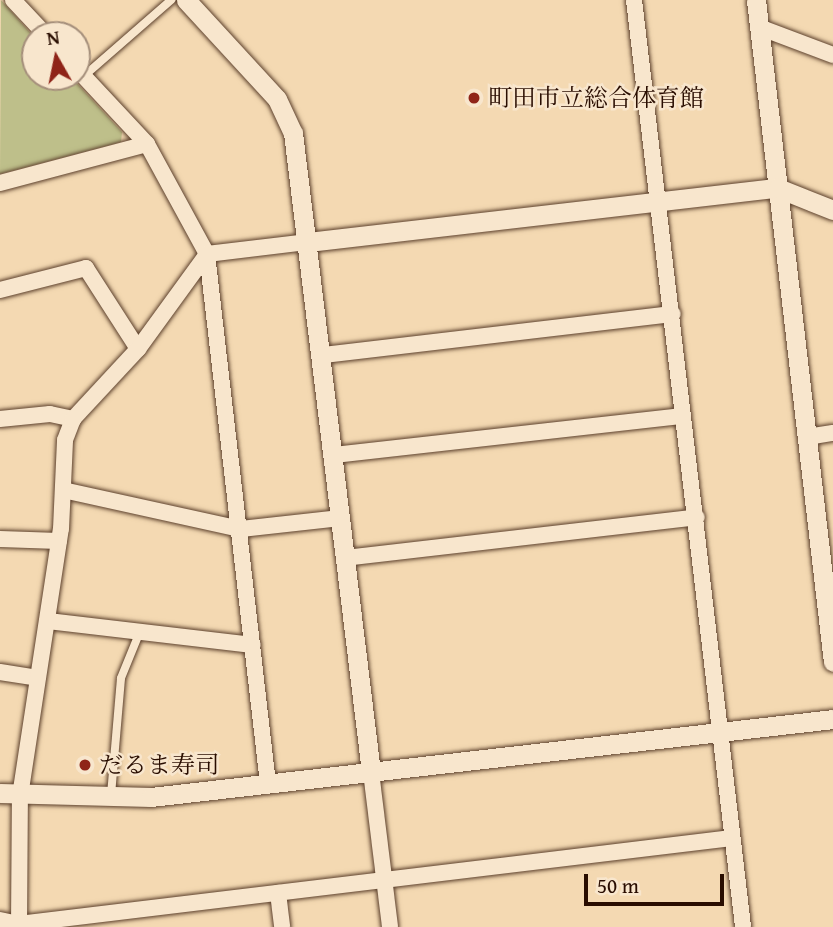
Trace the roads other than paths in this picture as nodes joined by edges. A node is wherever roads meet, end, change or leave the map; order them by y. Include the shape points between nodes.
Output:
1 (13, 0) edge
2 (171, 0) edge
3 (186, 0) edge
4 (634, 0) edge
5 (756, 0) edge
6 (33, 21) edge
7 (759, 27) junction
8 (833, 55) edge
9 (91, 64) edge
10 (91, 85) edge
11 (147, 144) junction
12 (0, 183) edge
13 (778, 188) junction
14 (659, 201) junction
15 (833, 210) edge
16 (308, 242) junction
17 (207, 254) junction
18 (0, 290) edge
19 (673, 314) junction
20 (138, 349) junction
21 (323, 355) junction
22 (683, 416) junction
23 (0, 419) edge
24 (74, 419) junction
25 (833, 433) edge
26 (807, 437) junction
27 (334, 455) junction
28 (63, 490) junction
29 (696, 517) junction
30 (341, 518) junction
31 (241, 528) junction
32 (0, 539) edge
33 (59, 541) junction
34 (345, 558) junction
35 (48, 621) junction
36 (139, 634) junction
37 (253, 645) junction
38 (833, 662) edge
39 (0, 672) edge
40 (38, 678) junction
41 (833, 719) edge
42 (722, 732) junction
43 (371, 772) junction
44 (268, 784) junction
45 (10, 794) edge
46 (110, 798) junction
47 (732, 838) junction
48 (384, 881) junction
49 (278, 892) junction
50 (0, 920) edge
51 (19, 925) edge
52 (282, 927) edge
53 (390, 927) edge
54 (743, 927) edge

1 - 6 street
2 - 9 lane
3 - 16 street via 286,115 299,165
4 - 14 street
5 - 7 street
7 - 8 street
7 - 13 street
10 - 11 street
11 - 12 street
11 - 17 street
13 - 14 street
13 - 15 street
13 - 26 street
14 - 16 street
14 - 19 street
16 - 17 street
16 - 21 street
17 - 20 street
17 - 31 street
18 - 20 street via 86,268
19 - 21 street
19 - 22 street
20 - 24 street
21 - 27 street
22 - 27 street
22 - 29 street
23 - 24 street via 50,414
24 - 28 street via 65,440
25 - 26 street
26 - 38 street
27 - 30 street
28 - 31 street
28 - 33 street
29 - 34 street
29 - 42 street
30 - 31 street
30 - 34 street
31 - 37 street
32 - 33 street
33 - 35 street
34 - 43 street
35 - 36 street
35 - 40 street
36 - 37 street
36 - 46 lane via 121,678
37 - 44 street
39 - 40 street
40 - 45 street
41 - 42 street
42 - 43 street
42 - 47 street
43 - 44 street
43 - 48 street
44 - 46 street
45 - 46 street
45 - 51 street
47 - 48 street
47 - 54 street
48 - 49 street
48 - 53 street
49 - 51 street
49 - 52 street
50 - 51 street

